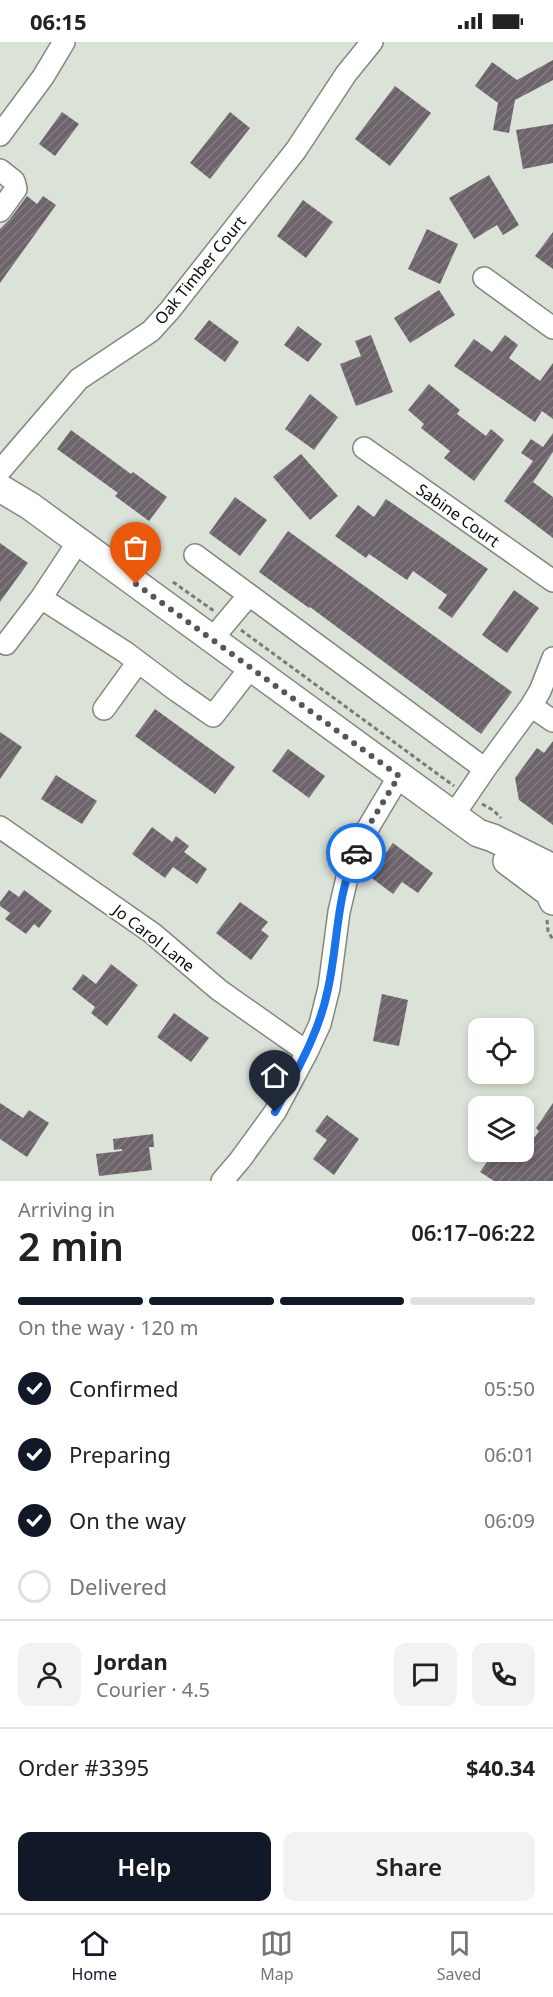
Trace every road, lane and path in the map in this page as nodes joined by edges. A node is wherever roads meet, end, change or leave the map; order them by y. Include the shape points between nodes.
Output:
1 (64, 42) edge
2 (372, 42) edge
3 (0, 135) edge
4 (0, 170) edge
5 (0, 211) edge
6 (484, 278) dead end
7 (553, 328) edge
8 (364, 448) dead end
9 (0, 471) edge
10 (0, 488) edge
11 (78, 542) junction
12 (195, 555) dead end
13 (169, 579) dead end
14 (553, 581) edge
15 (249, 595) junction
16 (40, 598) junction
17 (220, 630) junction
18 (6, 644) dead end
19 (553, 658) edge
20 (138, 662) junction
21 (250, 667) junction
22 (531, 706) junction
23 (104, 709) dead end
24 (553, 721) edge
25 (485, 769) junction
26 (399, 776) junction
27 (460, 805) junction
28 (501, 819) dead end
29 (0, 827) edge
30 (478, 833) junction
31 (553, 868) edge
32 (553, 901) edge
33 (307, 1052) junction
34 (222, 1181) edge

1 - 3 street
2 - 9 street, Oak Timber Court via 296,150 170,310 151,331 79,379
4 - 5 street via 14,181 16,189
6 - 7 street
8 - 14 street, Sabine Court
10 - 11 main road
11 - 16 street
11 - 17 main road
12 - 15 street
13 - 17 path
15 - 17 street
15 - 25 street
16 - 18 street
16 - 20 street
17 - 21 main road
17 - 27 path
19 - 22 street
20 - 21 street via 213,716
20 - 23 street
21 - 26 main road
22 - 24 street
22 - 25 street
25 - 27 street
26 - 27 main road
26 - 33 street via 350,865 329,988 320,1024
27 - 28 path via 493,810
27 - 30 main road
29 - 33 street, Jo Carol Lane via 152,933 219,990
30 - 31 main road
30 - 32 main road via 486,846 549,892
33 - 34 street via 275,1112

